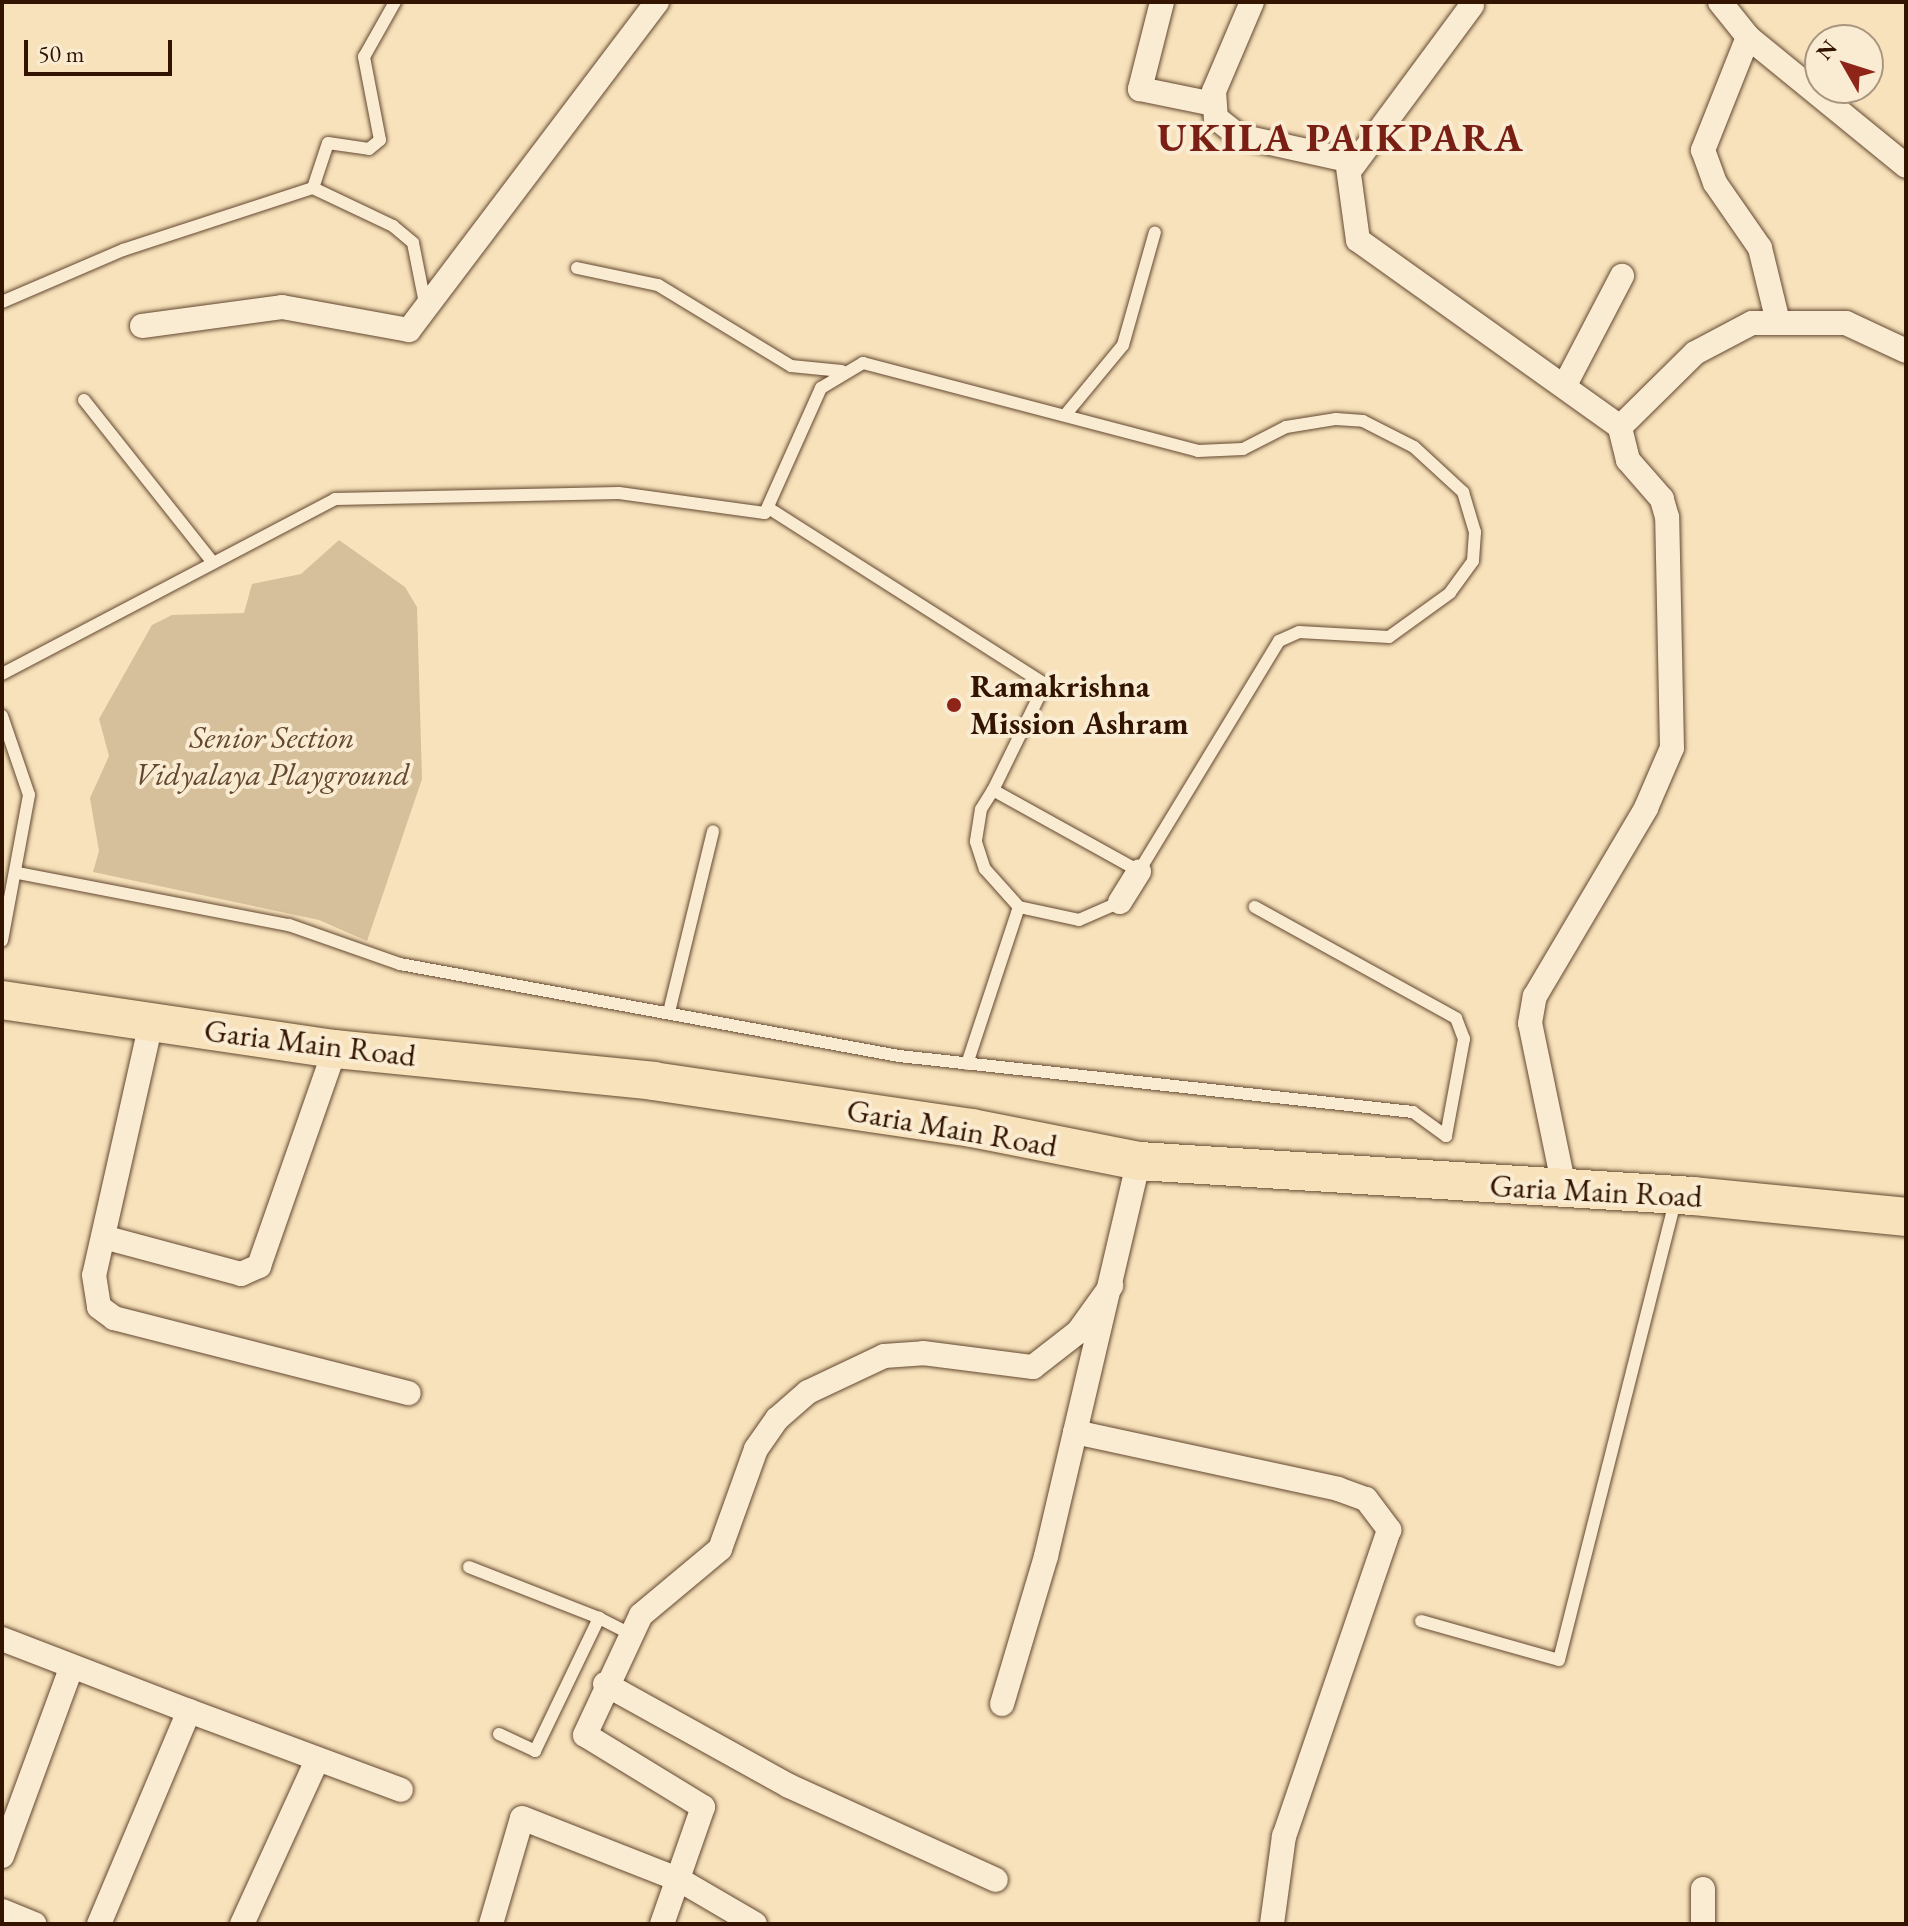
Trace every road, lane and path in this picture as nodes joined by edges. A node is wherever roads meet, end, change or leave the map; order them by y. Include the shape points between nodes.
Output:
1 (395, 2) edge
2 (657, 2) edge
3 (1162, 2) edge
4 (1252, 2) edge
5 (1720, 2) edge
6 (1472, 5) dead end
7 (1748, 37) junction
8 (1213, 104) junction
9 (1353, 166) junction
10 (1906, 166) edge
11 (313, 188) junction
12 (1155, 232) dead end
13 (577, 268) dead end
14 (1622, 276) dead end
15 (2, 302) edge
16 (425, 313) junction
17 (1777, 318) junction
18 (142, 326) dead end
19 (1906, 351) edge
20 (842, 371) junction
21 (1566, 383) junction
22 (84, 400) dead end
23 (1066, 414) junction
24 (1620, 427) junction
25 (770, 509) junction
26 (210, 559) junction
27 (2, 674) edge
28 (2, 716) edge
29 (993, 790) junction
30 (713, 831) dead end
31 (1139, 871) junction
32 (18, 873) junction
33 (1120, 902) joint
34 (1019, 907) junction
35 (1255, 907) dead end
36 (2, 941) edge
37 (2, 1000) edge
38 (669, 1012) junction
39 (151, 1023) junction
40 (335, 1049) junction
41 (967, 1064) junction
42 (1139, 1161) junction
43 (1564, 1187) junction
44 (1677, 1194) junction
45 (1906, 1217) edge
46 (107, 1238) junction
47 (1111, 1286) junction
48 (409, 1393) dead end
49 (1075, 1432) junction
50 (469, 1567) dead end
51 (599, 1618) junction
52 (1421, 1621) dead end
53 (628, 1633) junction
54 (2, 1639) edge
55 (72, 1666) junction
56 (605, 1684) junction
57 (1002, 1704) dead end
58 (189, 1711) junction
59 (499, 1734) dead end
60 (316, 1762) junction
61 (401, 1790) dead end
62 (2, 1856) edge
63 (678, 1879) junction
64 (996, 1880) dead end
65 (1703, 1889) dead end
66 (2, 1911) edge
67 (35, 1924) edge
68 (99, 1924) edge
69 (242, 1924) edge
70 (491, 1924) edge
71 (662, 1924) edge
72 (755, 1924) edge
73 (1272, 1924) edge
74 (1703, 1924) edge

1 - 11 lane via 364,57 380,140 369,149 328,143
2 - 16 street
3 - 8 street via 1140,89
4 - 8 street
5 - 7 street
6 - 9 street
7 - 10 street
7 - 17 street via 1703,150 1715,183 1760,248
8 - 9 street via 1216,118 1239,136
9 - 21 street via 1349,214 1358,240
11 - 15 lane via 123,250
11 - 16 lane via 393,226 413,243 424,270
12 - 23 lane via 1123,345
13 - 20 lane via 658,285 791,366
14 - 21 street
16 - 18 street via 399,332 282,307
17 - 19 street via 1846,323
17 - 24 street via 1752,323 1695,353
20 - 23 lane via 883,365
20 - 25 lane via 804,413
21 - 24 street
22 - 26 lane
23 - 31 lane via 1222,452 1312,420 1363,421 1448,474 1475,532 1473,561 1418,622 1389,637 1299,632 1279,641
24 - 43 street via 1628,460 1662,499 1667,517 1672,748 1646,808 1535,996 1530,1023
25 - 26 lane via 643,494 368,493 315,505
25 - 29 lane via 1045,684
26 - 27 lane
28 - 32 lane via 28,774 28,822
29 - 31 lane
29 - 34 lane via 981,809 976,842 985,869
30 - 38 lane
31 - 33 street
32 - 36 lane
32 - 38 lane via 289,925 400,964
33 - 34 lane via 1079,920
34 - 41 lane
35 - 41 lane via 1456,1018 1464,1039 1446,1136 1413,1112
37 - 39 main road, Garia Main Road
38 - 41 lane
39 - 40 main road, Garia Main Road
39 - 46 street
40 - 42 main road, Garia Main Road via 653,1081 972,1128
40 - 46 street via 259,1266 241,1274
42 - 43 main road, Garia Main Road
42 - 47 street
43 - 44 main road, Garia Main Road
44 - 45 main road, Garia Main Road
44 - 52 lane via 1559,1660
46 - 48 street via 92,1292 114,1318
47 - 49 street
47 - 53 street via 1078,1332 1033,1367 903,1353 808,1392 756,1449 712,1562 657,1598
49 - 57 street
49 - 73 street via 1338,1489 1366,1499 1389,1530 1284,1836
50 - 51 lane
51 - 53 lane
51 - 59 lane via 535,1751
53 - 56 street
54 - 55 street
55 - 58 street
55 - 62 street
56 - 63 street via 585,1735 703,1807
56 - 64 street via 789,1786
58 - 60 street
58 - 68 street
60 - 61 street
60 - 69 street
63 - 70 street via 522,1818
63 - 71 street
63 - 72 street
65 - 74 street
66 - 67 street

